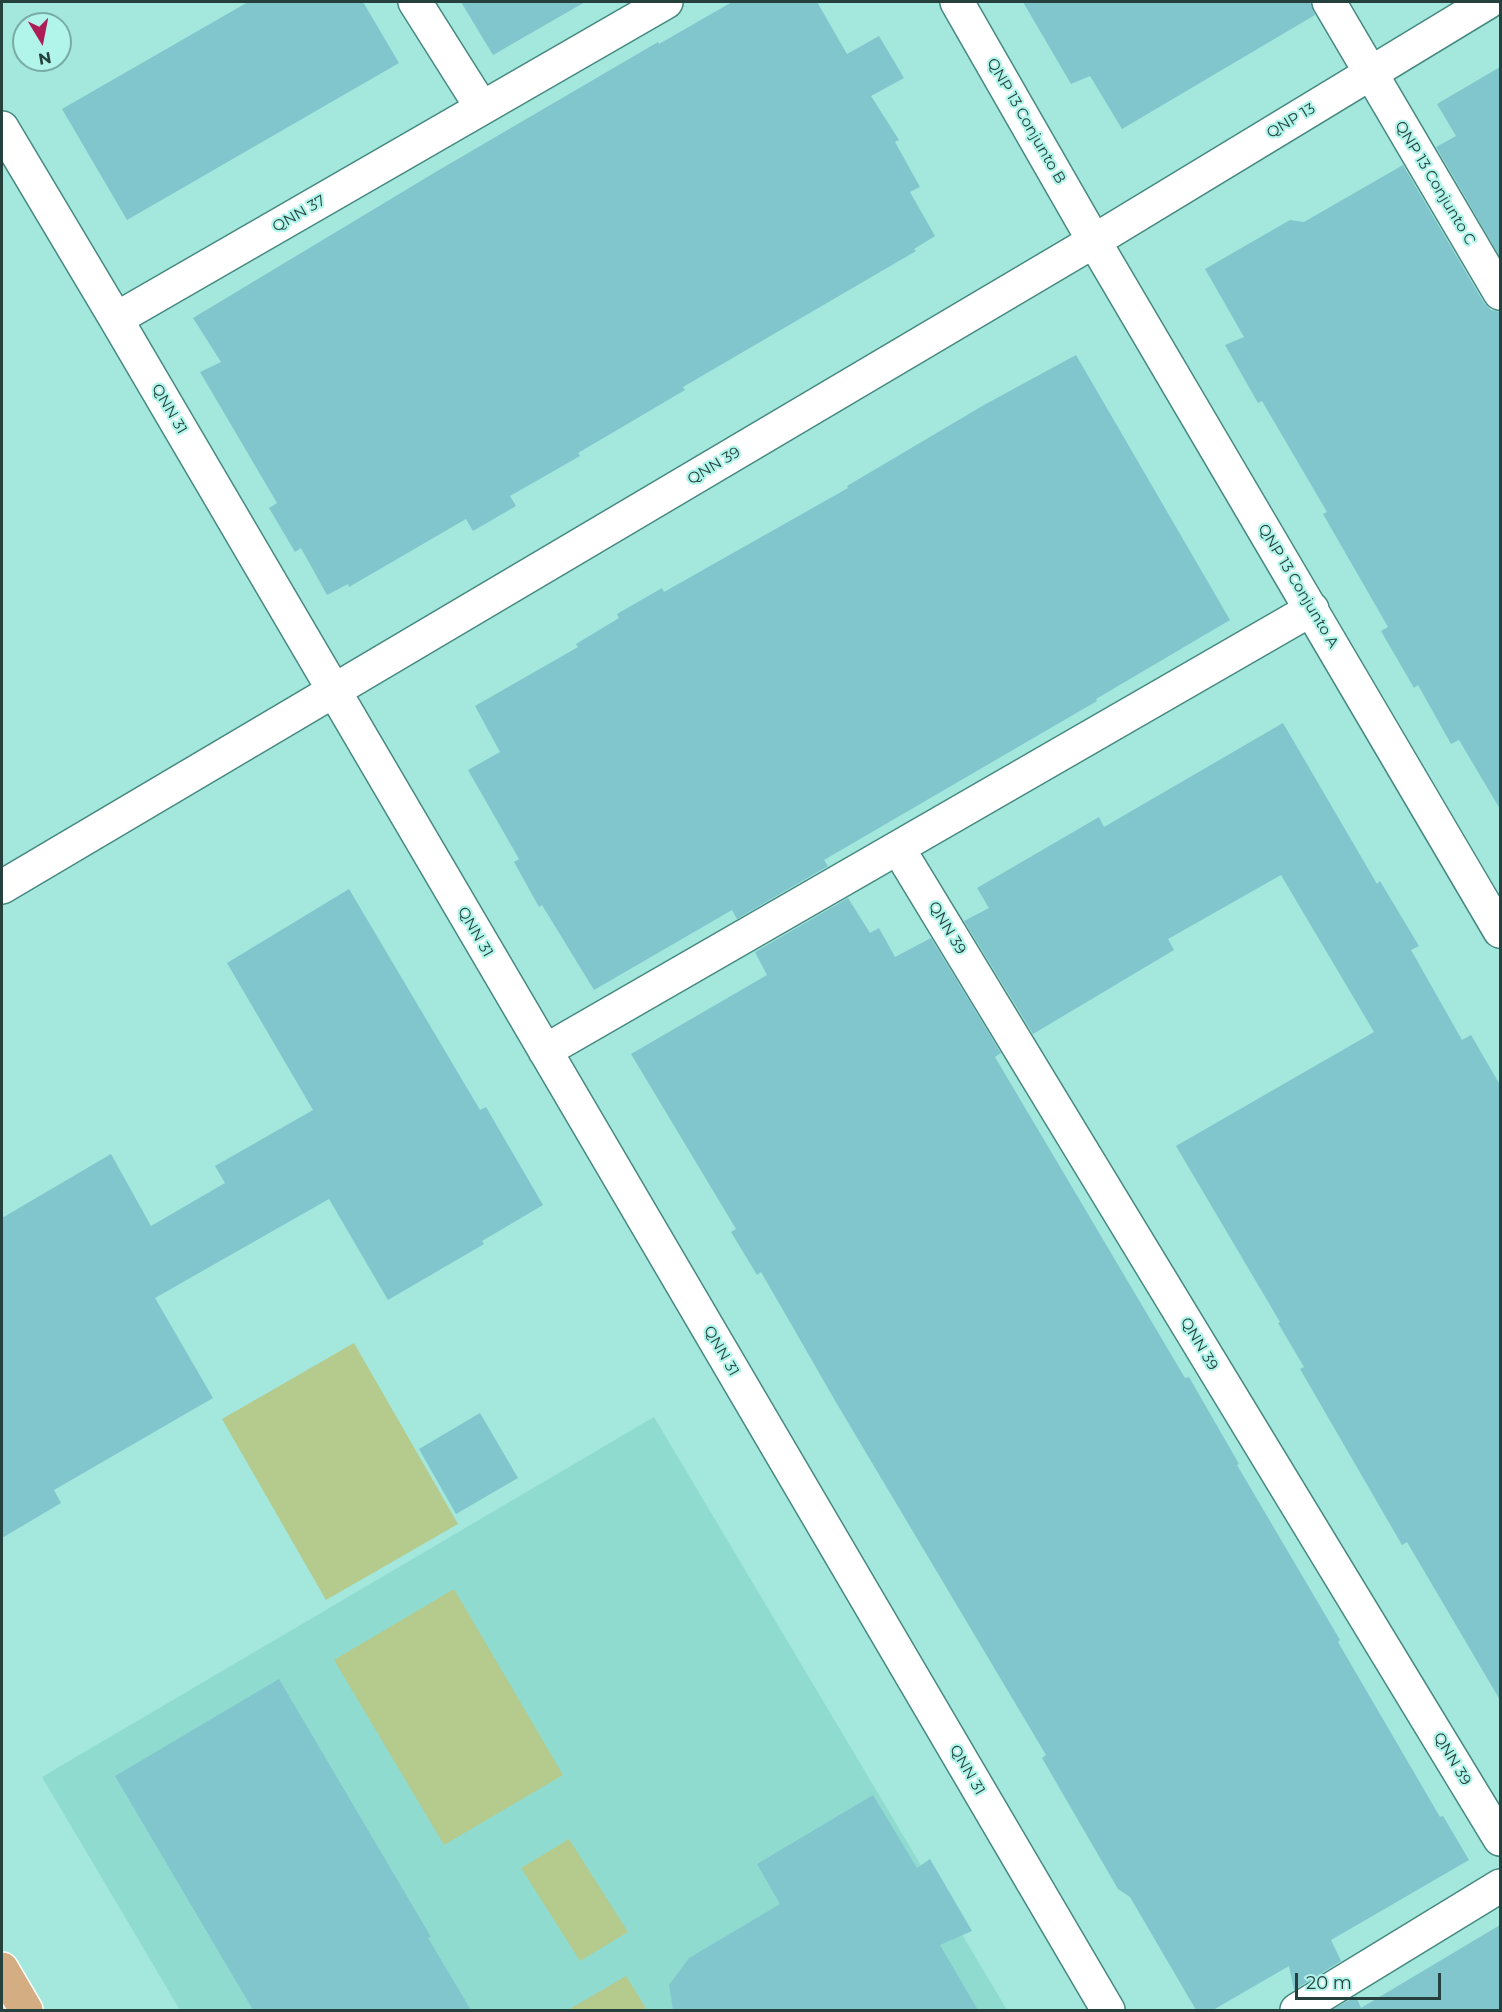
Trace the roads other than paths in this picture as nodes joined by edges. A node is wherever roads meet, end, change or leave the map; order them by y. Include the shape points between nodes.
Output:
1 (415, 2) edge
2 (666, 2) edge
3 (957, 2) edge
4 (1329, 2) edge
5 (1488, 2) edge
6 (1370, 72) junction
7 (482, 108) junction
8 (2, 128) edge
9 (1094, 241) junction
10 (1500, 293) edge
11 (116, 319) junction
12 (1312, 609) junction
13 (334, 691) junction
14 (898, 848) junction
15 (2, 887) edge
16 (1500, 931) edge
17 (545, 1051) junction
18 (1500, 1839) edge
19 (1500, 1886) edge
20 (2, 1969) edge
21 (26, 2010) edge
22 (1108, 2010) edge
23 (1297, 2010) edge

1 - 7 street
2 - 7 street, QNN 37
3 - 9 street, QNP 13 Conjunto B
4 - 6 street, QNP 13 Conjunto C
5 - 6 street, QNP 13
6 - 9 street, QNP 13
6 - 10 street, QNP 13 Conjunto C
7 - 11 street, QNN 37
8 - 11 street, QNN 31
9 - 12 street, QNP 13 Conjunto A
9 - 13 street, QNN 39
11 - 13 street, QNN 31
12 - 14 street
12 - 16 street, QNP 13 Conjunto A
13 - 15 street
13 - 17 street, QNN 31
14 - 17 street
14 - 18 street, QNN 39
17 - 22 street, QNN 31
19 - 23 street
20 - 21 main road

